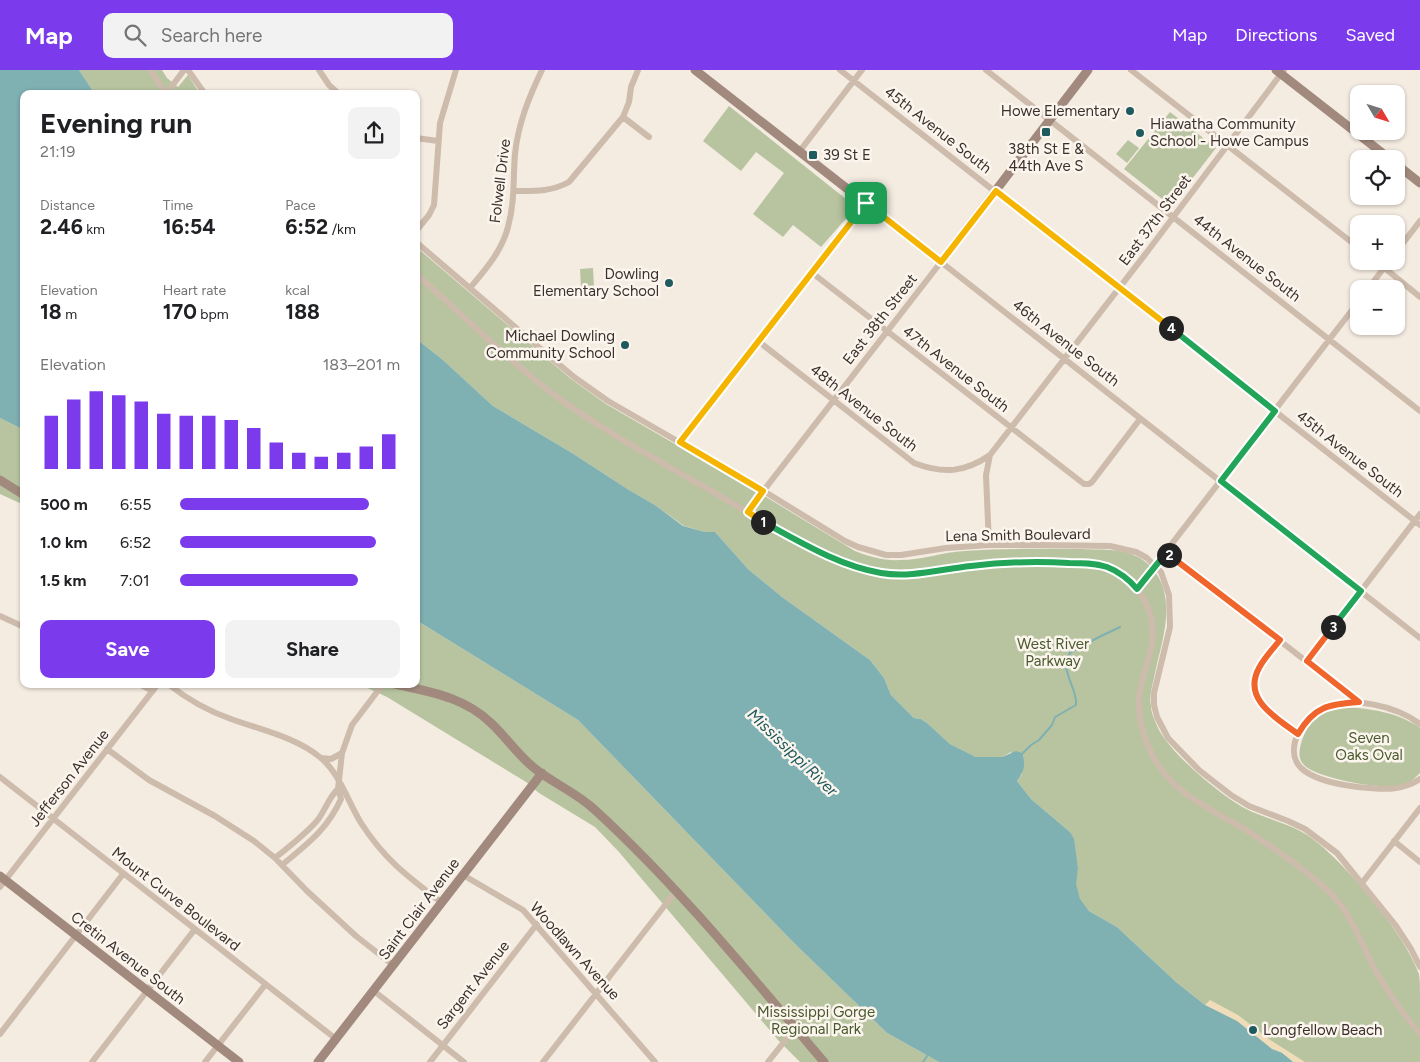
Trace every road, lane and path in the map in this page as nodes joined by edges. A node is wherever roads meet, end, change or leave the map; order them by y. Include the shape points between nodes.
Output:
1 (150, 70) edge
2 (186, 70) edge
3 (320, 70) edge
4 (542, 70) edge
5 (638, 70) edge
6 (694, 70) edge
7 (840, 70) edge
8 (862, 70) edge
9 (986, 70) edge
10 (1088, 70) edge
11 (1131, 70) edge
12 (454, 71) edge
13 (1280, 71) edge
14 (854, 81) junction
15 (163, 90) edge
16 (169, 90) edge
17 (202, 90) edge
18 (335, 90) edge
19 (624, 116) junction
20 (1050, 120) junction
21 (649, 136) dead end
22 (420, 139) edge
23 (438, 142) junction
24 (1227, 145) junction
25 (1379, 150) edge
26 (799, 152) junction
27 (1405, 171) edge
28 (1420, 182) edge
29 (515, 191) junction
30 (996, 191) junction
31 (866, 203) junction
32 (1173, 216) junction
33 (1420, 221) edge
34 (420, 226) edge
35 (1405, 240) edge
36 (1350, 241) edge
37 (420, 245) edge
38 (941, 262) junction
39 (1382, 270) edge
40 (1387, 270) edge
41 (811, 272) junction
42 (420, 278) edge
43 (1375, 280) edge
44 (470, 288) junction
45 (1119, 288) junction
46 (1420, 296) edge
47 (1350, 313) edge
48 (888, 331) junction
49 (1330, 339) junction
50 (758, 341) junction
51 (1064, 359) junction
52 (834, 400) junction
53 (1275, 411) junction
54 (1420, 411) edge
55 (1140, 419) junction
56 (1011, 428) junction
57 (680, 442) junction
58 (990, 455) junction
59 (0, 480) edge
60 (1221, 481) junction
61 (763, 491) junction
62 (20, 492) edge
63 (748, 512) junction
64 (1420, 514) edge
65 (1417, 523) edge
66 (989, 545) junction
67 (1166, 553) junction
68 (1156, 566) junction
69 (1137, 589) junction
70 (1361, 591) junction
71 (0, 616) edge
72 (20, 625) edge
73 (1420, 638) edge
74 (1280, 640) junction
75 (1307, 661) junction
76 (148, 688) edge
77 (174, 688) edge
78 (380, 688) edge
79 (415, 688) edge
80 (153, 690) joint
81 (1359, 702) junction
82 (1420, 724) edge
83 (1298, 734) junction
84 (108, 749) junction
85 (342, 753) junction
86 (321, 758) junction
87 (542, 773) junction
88 (0, 778) edge
89 (1420, 779) edge
90 (340, 780) junction
91 (338, 789) junction
92 (1420, 808) edge
93 (52, 819) junction
94 (1394, 841) junction
95 (275, 858) junction
96 (1420, 862) edge
97 (282, 865) junction
98 (123, 874) junction
99 (462, 875) junction
100 (2, 881) edge
101 (1362, 883) junction
102 (676, 891) junction
103 (441, 902) junction
104 (537, 924) junction
105 (195, 929) junction
106 (76, 935) junction
107 (393, 965) junction
108 (1420, 967) edge
109 (265, 985) junction
110 (147, 990) junction
111 (374, 991) junction
112 (596, 993) junction
113 (795, 1028) junction
114 (1420, 1033) edge
115 (0, 1034) edge
116 (336, 1039) junction
117 (217, 1045) junction
118 (443, 1045) junction
119 (92, 1062) edge
120 (204, 1062) edge
121 (239, 1062) edge
122 (318, 1062) edge
123 (430, 1062) edge
124 (464, 1062) edge
125 (543, 1062) edge
126 (655, 1062) edge
127 (768, 1062) edge
128 (824, 1062) edge

1 - 15 street
2 - 16 street
2 - 17 street
3 - 18 street
4 - 29 street, Folwell Drive via 519,127
5 - 19 street
6 - 26 street, 46th Avenue South
7 - 14 street, 45th Avenue South
8 - 14 street
9 - 20 street, 44th Avenue South
10 - 20 street, East 38th Street
11 - 24 street
12 - 23 street
13 - 24 street, East 37th Street
13 - 25 street
14 - 26 street
14 - 30 street, 45th Avenue South
19 - 21 street
19 - 29 street via 569,182 551,190
20 - 30 street, East 38th Street
20 - 32 street, 44th Avenue South
22 - 23 street
23 - 34 street via 434,205
24 - 32 street, East 37th Street
24 - 36 street
26 - 31 street, 46th Avenue South
27 - 28 street
29 - 44 street, Folwell Drive via 502,243 493,260
30 - 38 street, East 38th Street
30 - 45 street, 45th Avenue South
31 - 38 street, 46th Avenue South
31 - 41 street
32 - 45 street, East 37th Street
32 - 49 street, 44th Avenue South
33 - 35 street
37 - 44 street, Lena Smith Boulevard
38 - 48 street, East 38th Street
38 - 51 street, 46th Avenue South
39 - 43 street
40 - 46 street
41 - 48 street, 47th Avenue South
41 - 50 street
42 - 63 street via 506,356 555,395 593,421
44 - 57 street, Lena Smith Boulevard via 574,376 616,406
45 - 51 street, East 37th Street
45 - 53 street, 45th Avenue South
47 - 49 street
48 - 52 street, East 38th Street
48 - 56 street, 47th Avenue South
49 - 53 street
49 - 54 street, 44th Avenue South
50 - 52 street, 48th Avenue South
50 - 57 street
51 - 55 street, 46th Avenue South
51 - 56 street, East 37th Street
52 - 58 street, 48th Avenue South via 903,455 926,468 966,468
52 - 61 street, East 38th Street
53 - 60 street
53 - 65 street, 45th Avenue South
55 - 56 street, 47th Avenue South via 1092,482 1086,484
55 - 60 street, 46th Avenue South
56 - 58 street, East 37th Street
57 - 61 street, Lena Smith Boulevard
58 - 66 street, East 37th Street via 986,475
59 - 62 street
60 - 67 street
60 - 70 street, 46th Avenue South
61 - 63 street, East 38th Street
61 - 66 street, Lena Smith Boulevard via 845,541 886,555
63 - 69 street via 818,551 880,573 900,575 1019,562 1080,563 1107,568 1126,578
64 - 65 street
65 - 70 street
66 - 68 street, Lena Smith Boulevard via 1110,546 1136,552
67 - 68 street
67 - 74 street
68 - 69 street
68 - 101 street, Lena Smith Boulevard via 1167,587 1170,628 1154,705 1168,738 1204,774 1231,795 1322,840
69 - 114 street via 1147,605 1153,632 1140,683 1139,709 1146,742 1157,763 1188,795 1298,865 1331,893 1352,920 1388,991
70 - 73 street, 46th Avenue South
70 - 75 street
71 - 72 street
74 - 75 street
74 - 83 street via 1258,670 1255,690 1262,704
75 - 81 street
76 - 80 street
77 - 86 street via 207,709 287,738
78 - 85 street via 352,725
79 - 87 street via 447,696 476,711
80 - 84 street, Jefferson Avenue
81 - 82 street via 1400,712
81 - 83 street via 1323,707 1307,719
83 - 89 street via 1295,749 1300,767 1322,779 1356,787 1390,789 1406,787
84 - 93 street, Jefferson Avenue
84 - 95 street via 156,784 235,828
85 - 86 street via 331,759
85 - 90 street
86 - 90 street
87 - 99 street, Saint Clair Avenue
87 - 102 street via 591,806
88 - 93 street, Mount Curve Boulevard
90 - 91 street
90 - 103 street via 348,802 381,851 405,876
91 - 95 street via 316,823
91 - 97 street via 341,799 330,820 315,838
92 - 94 street
93 - 98 street, Mount Curve Boulevard
93 - 100 street, Jefferson Avenue
94 - 96 street
94 - 101 street
95 - 97 street
97 - 107 street via 356,936
98 - 105 street, Mount Curve Boulevard
98 - 106 street
99 - 103 street, Saint Clair Avenue
99 - 104 street, Woodlawn Avenue via 513,903
100 - 106 street, Cretin Avenue South
101 - 108 street, Lena Smith Boulevard via 1396,926
102 - 112 street
102 - 113 street
103 - 107 street, Saint Clair Avenue
104 - 112 street, Woodlawn Avenue
104 - 118 street, Sargent Avenue
105 - 109 street, Mount Curve Boulevard
105 - 110 street
106 - 110 street, Cretin Avenue South
106 - 115 street
107 - 111 street, Saint Clair Avenue
109 - 116 street, Mount Curve Boulevard
109 - 117 street
110 - 117 street, Cretin Avenue South
110 - 119 street
111 - 116 street, Saint Clair Avenue
111 - 118 street
112 - 125 street
112 - 126 street, Woodlawn Avenue
113 - 127 street
113 - 128 street
116 - 122 street, Saint Clair Avenue
117 - 120 street
117 - 121 street, Cretin Avenue South
118 - 123 street, Sargent Avenue
118 - 124 street

